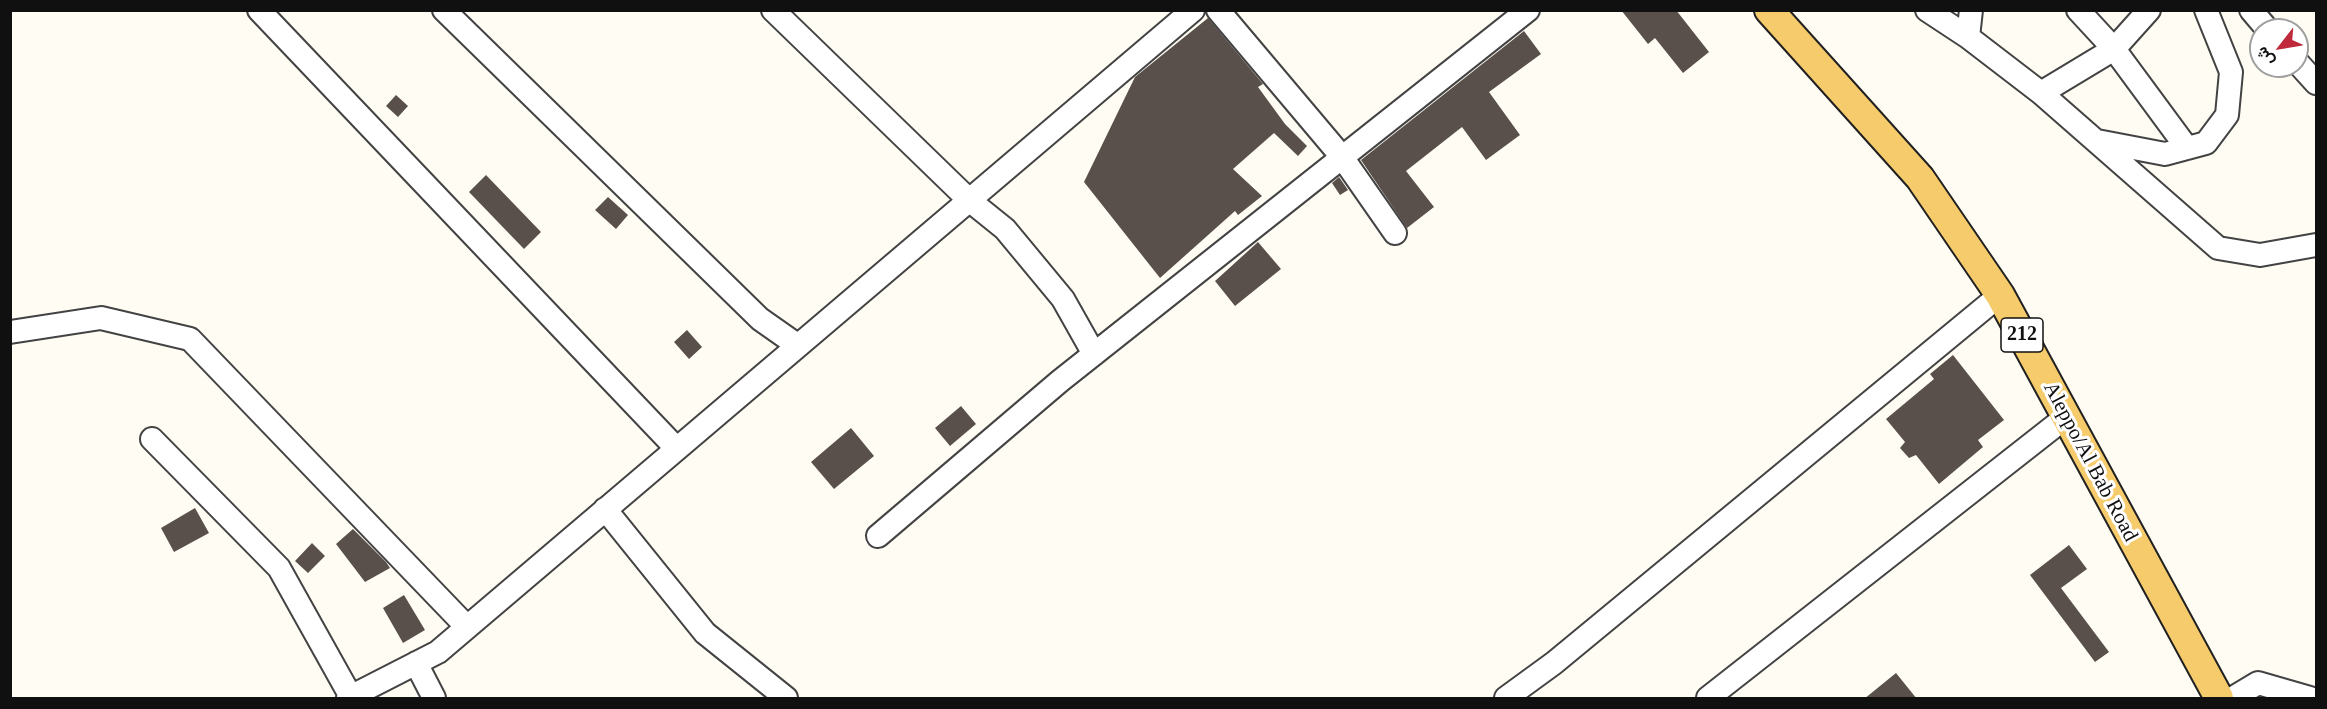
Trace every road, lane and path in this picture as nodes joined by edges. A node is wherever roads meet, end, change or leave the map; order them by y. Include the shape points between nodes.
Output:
1 (259, 10) edge
2 (444, 10) edge
3 (773, 10) edge
4 (1192, 10) edge
5 (1218, 10) edge
6 (1528, 10) edge
7 (1769, 10) edge
8 (1927, 10) edge
9 (1971, 10) edge
10 (2078, 10) edge
11 (2149, 10) edge
12 (2206, 10) edge
13 (1968, 37) junction
14 (2114, 49) junction
15 (2041, 93) junction
16 (2095, 141) junction
17 (2187, 148) junction
18 (1342, 157) junction
19 (969, 200) junction
20 (1395, 233) dead end
21 (2316, 245) edge
22 (2000, 295) junction
23 (10, 332) edge
24 (797, 345) junction
25 (1094, 354) junction
26 (2066, 417) junction
27 (152, 440) dead end
28 (676, 448) junction
29 (605, 508) junction
30 (878, 536) dead end
31 (467, 627) junction
32 (416, 663) junction
33 (385, 690) edge
34 (349, 698) edge
35 (434, 699) edge
36 (786, 699) edge
37 (1506, 699) edge
38 (1708, 699) edge
39 (2219, 699) edge
40 (2233, 699) edge
41 (2310, 699) edge

1 - 28 street
2 - 24 street via 760,319
3 - 19 street
4 - 19 street
5 - 18 street
6 - 18 street
7 - 22 main road, Aleppo/Al Bab Road / 212 via 1920,178
8 - 13 street
9 - 13 street
10 - 14 street
11 - 14 street
12 - 17 street via 2231,72 2227,115 2206,143
13 - 15 street
14 - 15 street
14 - 17 street
15 - 16 street
16 - 17 street via 2165,154
16 - 21 street via 2218,248 2260,255
18 - 20 street
18 - 25 street
19 - 24 street
19 - 25 street via 1005,229 1063,299
22 - 26 main road, Aleppo/Al Bab Road / 212
22 - 37 street
23 - 31 street via 101,318 190,339
24 - 28 street
25 - 30 street
26 - 38 street
26 - 39 main road, Aleppo/Al Bab Road / 212
27 - 34 street via 279,568
28 - 29 street
29 - 31 street
29 - 36 street via 705,633
31 - 32 street via 438,652
32 - 33 street
32 - 35 street
33 - 34 street
40 - 41 street via 2258,683

